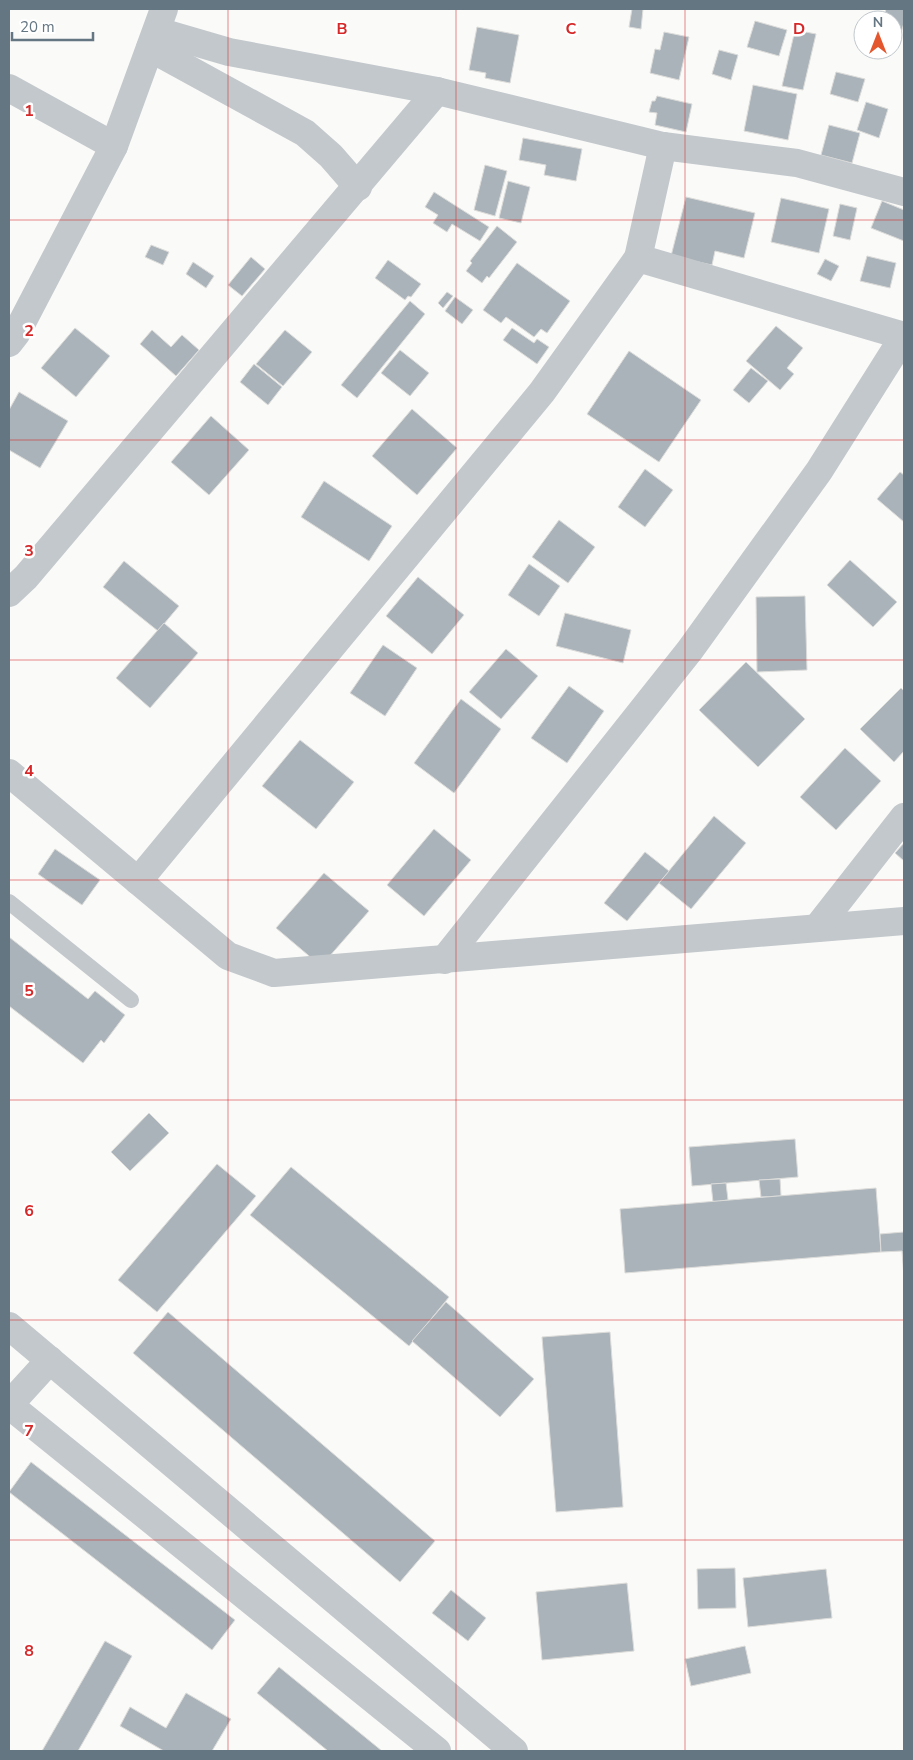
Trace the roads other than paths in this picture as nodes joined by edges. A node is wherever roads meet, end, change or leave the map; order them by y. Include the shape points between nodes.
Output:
1 (157, 29) edge
2 (9, 88) edge
3 (437, 91) junction
4 (114, 146) junction
5 (663, 146) junction
6 (358, 187) junction
7 (904, 192) edge
8 (638, 258) junction
9 (904, 336) edge
10 (9, 343) edge
11 (9, 593) edge
12 (9, 773) edge
13 (904, 817) edge
14 (138, 881) junction
15 (9, 902) edge
16 (904, 921) edge
17 (817, 928) junction
18 (444, 960) junction
19 (131, 1000) dead end
20 (10, 1329) edge
21 (50, 1360) junction
22 (9, 1405) edge
23 (437, 1751) edge
24 (514, 1751) edge

1 - 3 street via 229,52
1 - 4 street
1 - 6 street via 305,134 331,156
2 - 4 street
3 - 5 street
3 - 6 street
4 - 10 street
5 - 7 street via 797,163
5 - 8 street
6 - 11 street via 26,578
8 - 9 street
8 - 14 street via 542,392
9 - 18 street via 819,471 690,650
12 - 14 street
13 - 17 street
14 - 18 street via 228,956 274,973
15 - 19 lane
16 - 17 street
17 - 18 street
20 - 21 street
21 - 22 street
21 - 24 street
22 - 23 street

